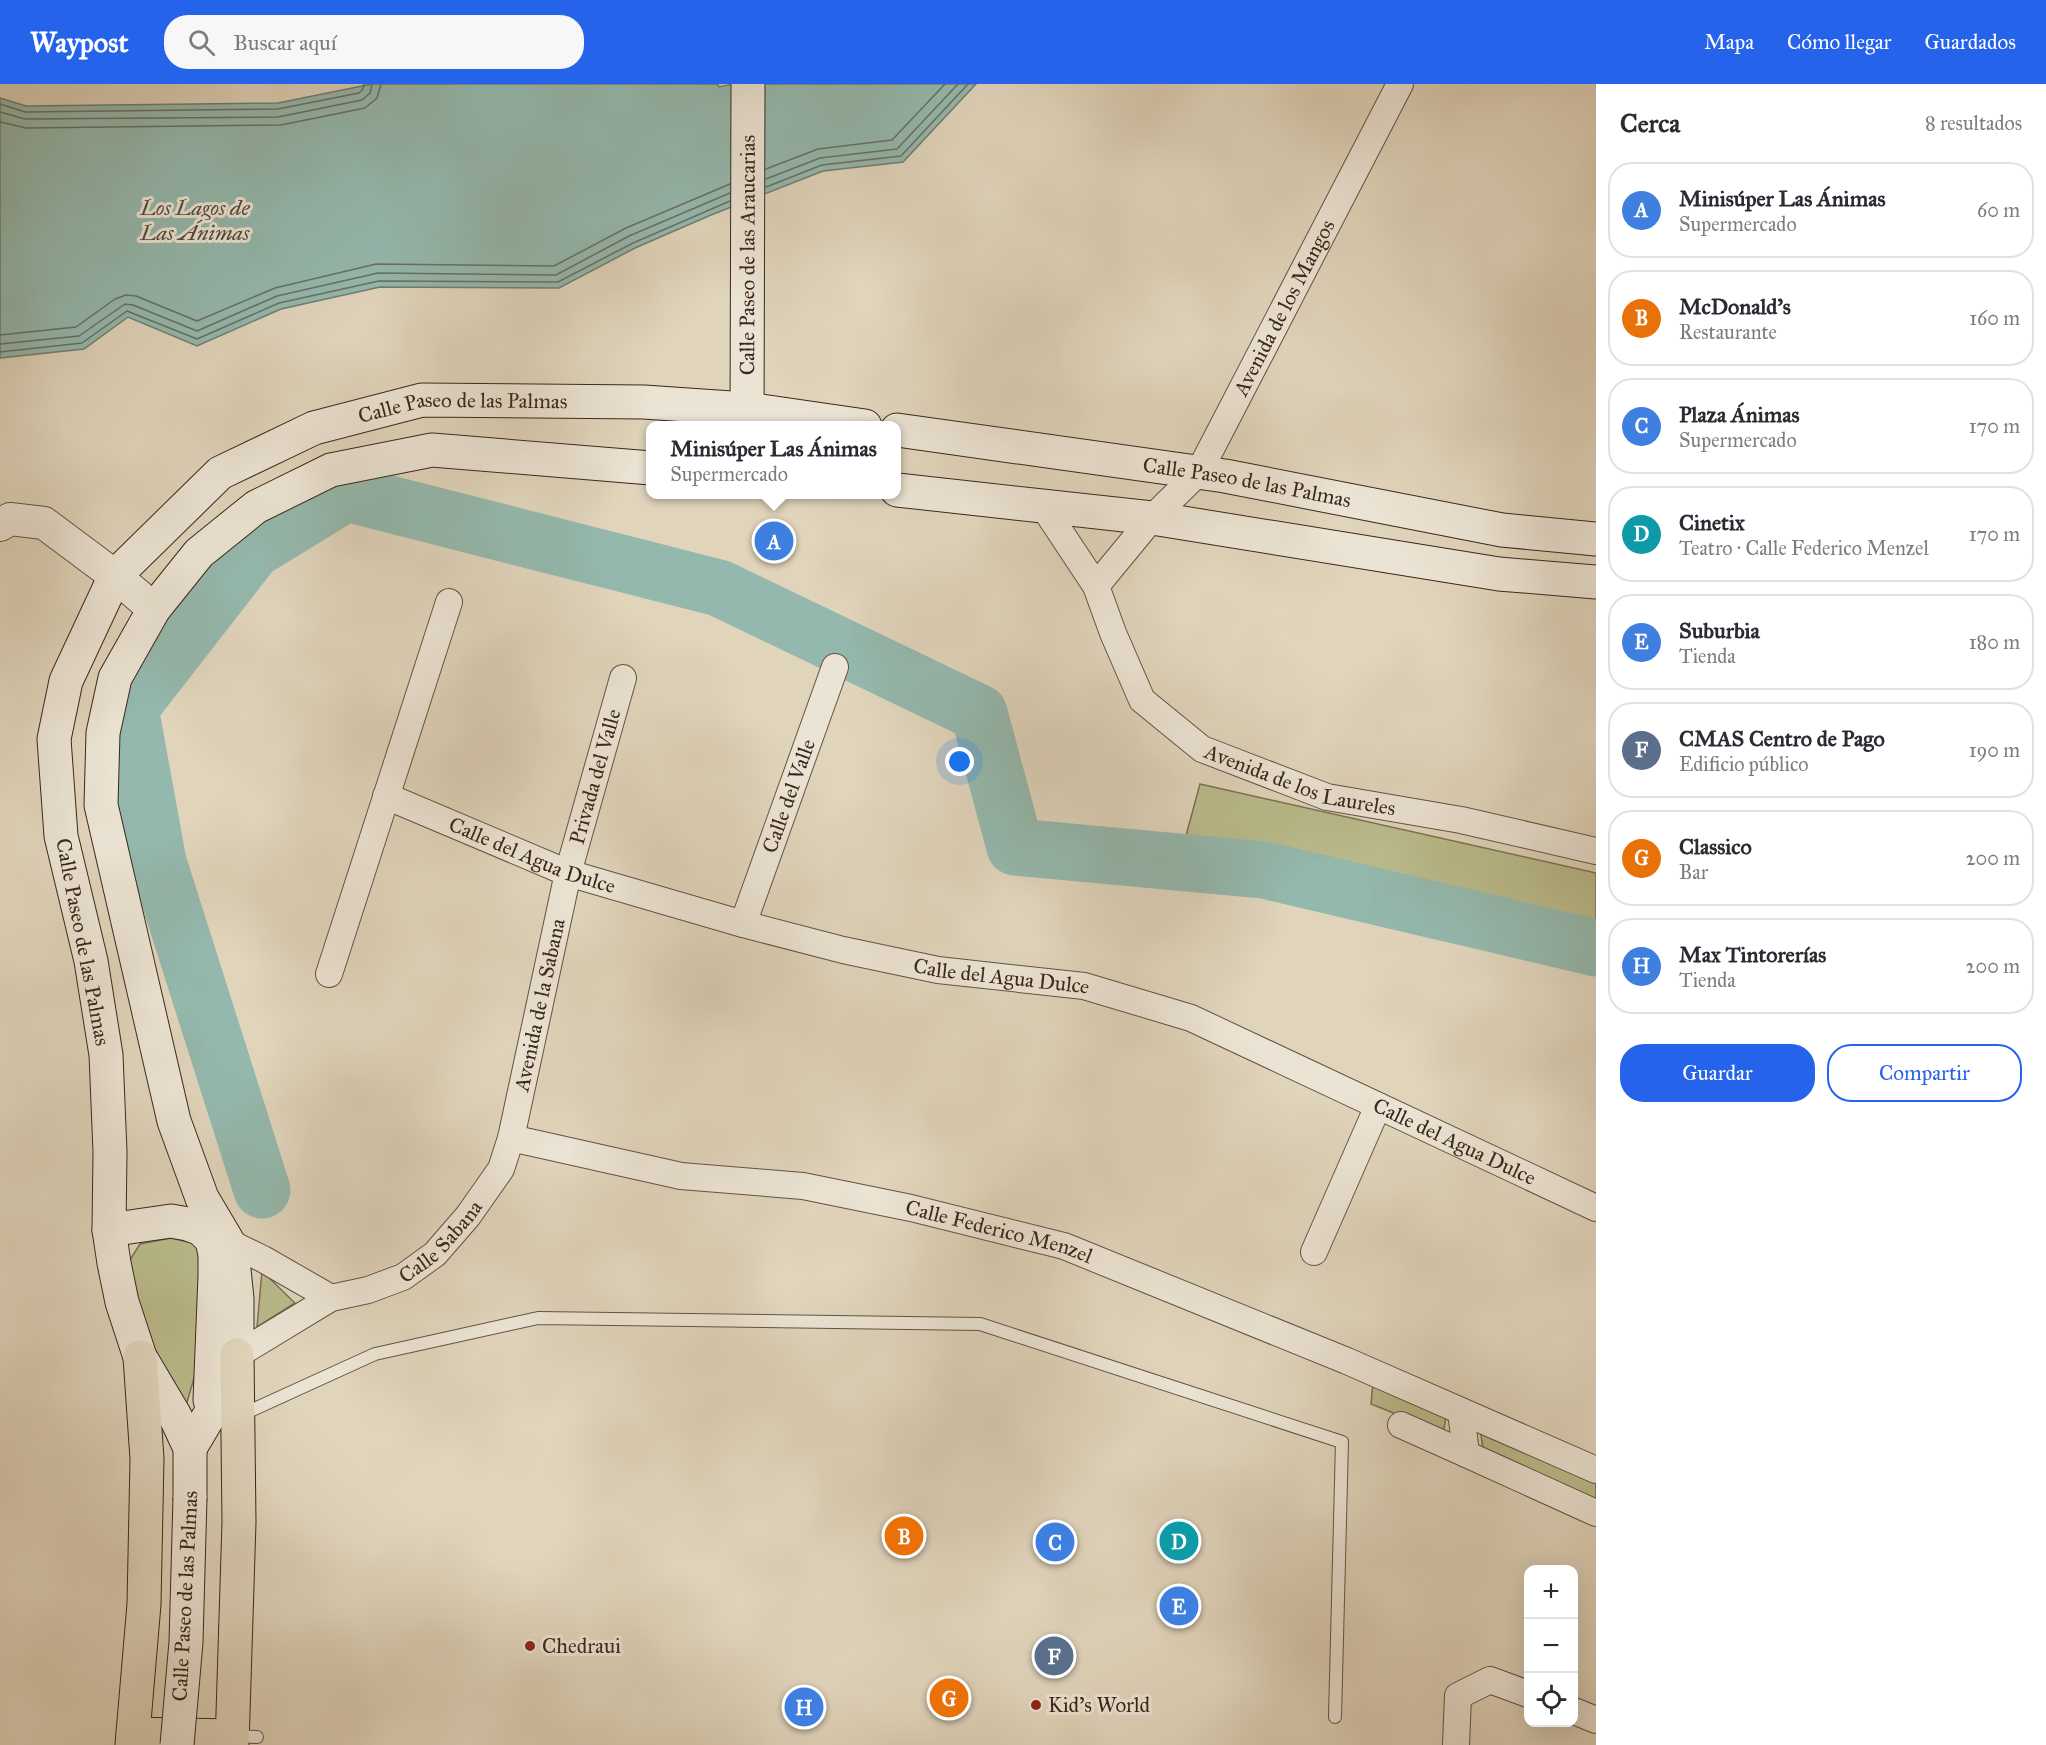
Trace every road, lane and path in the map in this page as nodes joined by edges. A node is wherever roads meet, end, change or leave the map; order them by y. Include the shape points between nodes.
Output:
1 (748, 84) edge
2 (1391, 87) edge
3 (747, 417) edge
4 (799, 421) edge
5 (901, 431) edge
6 (646, 468) edge
7 (1200, 472) junction
8 (901, 490) edge
9 (1043, 506) junction
10 (1152, 518) junction
11 (0, 525) edge
12 (1596, 539) edge
13 (115, 576) junction
14 (1596, 582) edge
15 (1096, 586) junction
16 (449, 602) dead end
17 (154, 609) junction
18 (835, 667) dead end
19 (623, 678) dead end
20 (386, 796) junction
21 (1596, 851) edge
22 (568, 873) junction
23 (743, 924) junction
24 (329, 974) dead end
25 (1378, 1106) junction
26 (511, 1138) junction
27 (1596, 1208) edge
28 (109, 1230) junction
29 (228, 1242) junction
30 (1314, 1252) dead end
31 (331, 1298) junction
32 (237, 1355) junction
33 (140, 1357) junction
34 (1461, 1411) junction
35 (224, 1416) junction
36 (1401, 1425) dead end
37 (190, 1448) junction
38 (1466, 1454) junction
39 (1596, 1470) edge
40 (1596, 1514) edge
41 (1524, 1693) edge
42 (1578, 1713) edge
43 (1335, 1717) dead end
44 (1596, 1720) edge
45 (133, 1739) edge
46 (241, 1739) edge
47 (177, 1745) edge
48 (1456, 1745) edge

1 - 3 main road, Calle Paseo de las Araucarias
2 - 7 street, Avenida de los Mangos
3 - 4 main road, Calle Paseo de las Palmas
3 - 13 main road, Calle Paseo de las Palmas via 633,402 422,400 314,428 220,473
5 - 7 main road, Calle Paseo de las Palmas
6 - 17 main road, Calle Paseo de las Palmas via 432,450 331,470 256,507 199,553
7 - 10 street, Avenida de los Mangos
7 - 12 main road, Calle Paseo de las Palmas via 1502,530
8 - 9 main road
9 - 10 main road
9 - 15 street, Avenida de los Laureles
10 - 14 main road via 1499,574
10 - 15 street
11 - 13 street via 10,519 44,523
13 - 17 street
13 - 28 main road, Calle Paseo de las Palmas via 66,681 54,739 61,836 91,961 106,1055
15 - 21 street, Avenida de los Laureles via 1142,700 1203,749 1327,797 1461,820
16 - 20 street
17 - 29 main road, Calle Paseo de las Palmas via 115,678 103,733 101,804 174,1121 201,1198
18 - 23 street, Calle del Valle
19 - 22 street, Privada del Valle
20 - 22 street, Calle del Agua Dulce
20 - 24 street
22 - 23 street, Calle del Agua Dulce
22 - 26 street, Avenida de la Sabana
23 - 25 street, Calle del Agua Dulce via 938,970 1084,986 1191,1018
25 - 27 street, Calle del Agua Dulce
25 - 30 street
26 - 31 street, Calle Sabana via 501,1169 435,1254 403,1277
26 - 34 street, Calle Federico Menzel via 681,1176 803,1186 1064,1246
28 - 33 main road, Calle Paseo de las Palmas via 122,1302
28 - 35 main road via 171,1221 201,1229 212,1240
29 - 31 street
29 - 32 main road, Calle Paseo de las Palmas via 237,1299
31 - 32 street, Calle Sabana
32 - 35 highway
33 - 37 main road, Calle Paseo de las Palmas
33 - 45 highway via 147,1459 145,1582
34 - 38 street
34 - 39 street, Calle Federico Menzel
35 - 37 main road
35 - 43 lane via 375,1354 538,1318 980,1324 1342,1442
35 - 46 highway via 239,1522
36 - 38 street
37 - 47 main road, Calle Paseo de las Palmas, bridge via 186,1642
38 - 40 street
41 - 48 street via 1490,1680 1458,1696
42 - 44 street
45 - 46 highway

